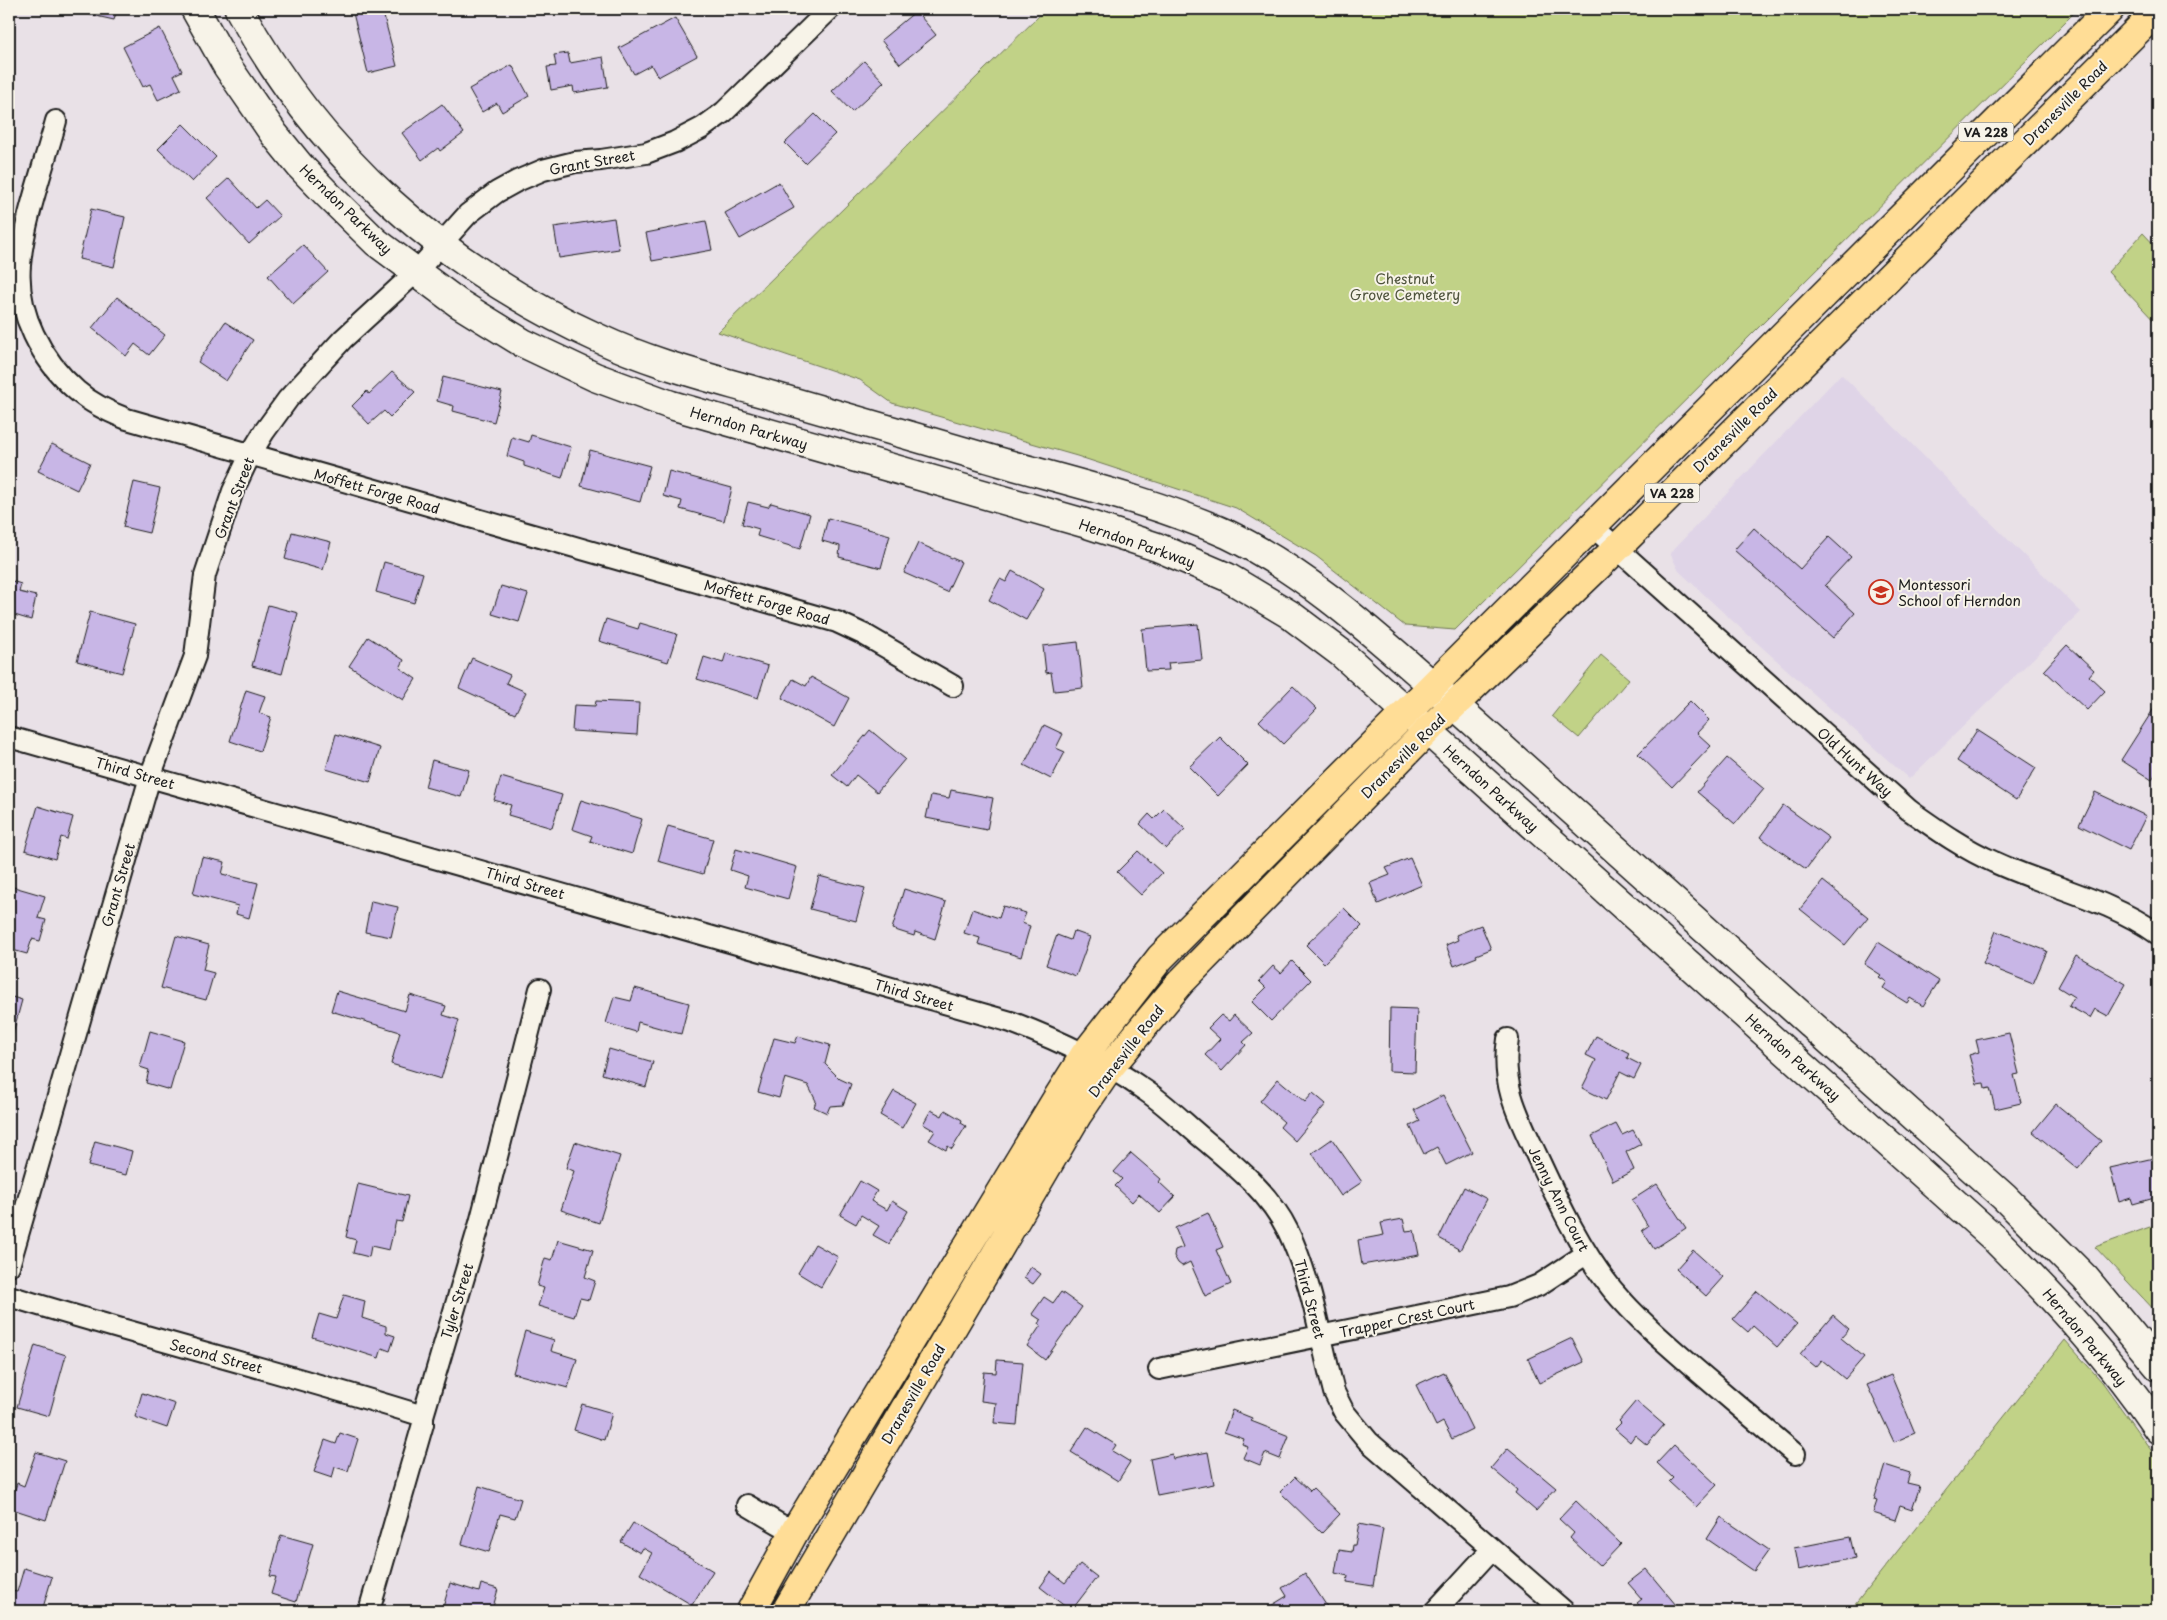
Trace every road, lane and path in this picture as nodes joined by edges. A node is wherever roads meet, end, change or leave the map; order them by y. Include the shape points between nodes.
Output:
1 (195, 9) edge
2 (239, 9) edge
3 (830, 9) edge
4 (2110, 9) edge
5 (2158, 10) edge
6 (56, 121) dead end
7 (439, 245) junction
8 (416, 272) junction
9 (250, 455) junction
10 (1592, 526) junction
11 (1616, 549) junction
12 (1432, 685) junction
13 (953, 686) dead end
14 (1454, 705) junction
15 (1406, 711) junction
16 (1427, 731) junction
17 (9, 737) edge
18 (150, 777) junction
19 (2158, 934) edge
20 (540, 989) dead end
21 (1508, 1038) dead end
22 (1086, 1054) junction
23 (1110, 1067) junction
24 (1586, 1254) junction
25 (9, 1266) edge
26 (9, 1296) edge
27 (1320, 1337) junction
28 (2158, 1366) edge
29 (1159, 1369) dead end
30 (423, 1416) junction
31 (2158, 1429) edge
32 (1795, 1454) dead end
33 (747, 1505) dead end
34 (796, 1529) junction
35 (1492, 1549) junction
36 (369, 1611) edge
37 (751, 1611) edge
38 (786, 1611) edge
39 (1435, 1611) edge
40 (1564, 1611) edge

1 - 8 main road, Herndon Parkway via 227,66 300,166 376,242
2 - 7 main road via 290,91 327,138 396,209
3 - 7 street, Grant Street via 724,112 702,128 646,153 575,162 517,180 468,214
4 - 10 main road, Dranesville Road / VA 228
5 - 11 main road, Dranesville Road / VA 228
6 - 9 street, Moffett Forge Road via 23,239 20,266 28,321 40,346 57,371 78,392 102,408 127,419
7 - 8 street, Grant Street
7 - 12 main road via 538,308 634,353 1160,507 1230,536 1331,599
8 - 9 street, Grant Street via 343,339 288,399
8 - 15 main road, Herndon Parkway via 524,344 632,391 748,428 1120,534 1190,559 1234,581 1310,629
9 - 13 street, Moffett Forge Road via 836,622 865,635
9 - 18 street, Grant Street via 205,575 195,656
10 - 11 street, Old Hunt Way
10 - 12 main road, Dranesville Road / VA 228
11 - 14 main road, Dranesville Road / VA 228
11 - 19 street, Old Hunt Way via 1909,810 1992,862 2110,907
12 - 14 main road
12 - 15 main road, Dranesville Road
14 - 16 main road, Dranesville Road / VA 228
14 - 28 main road via 2016,1209 2085,1278
15 - 16 main road, Herndon Parkway
15 - 22 main road, Dranesville Road via 1160,958
16 - 23 main road, Dranesville Road via 1180,982
16 - 31 main road, Herndon Parkway via 1993,1237 2078,1326
17 - 18 street, Third Street
18 - 22 street, Third Street via 1011,1022
18 - 25 street, Grant Street
20 - 30 street, Tyler Street via 490,1190
21 - 24 street, Jenny Ann Court via 1506,1078 1512,1101 1565,1217
22 - 23 street, Third Street
22 - 34 main road, Dranesville Road
23 - 27 street, Third Street via 1144,1090 1249,1177 1271,1203 1301,1261
23 - 38 main road, Dranesville Road via 1068,1131
24 - 27 street, Trapper Crest Court via 1539,1285 1509,1297
24 - 32 street, Jenny Ann Court via 1640,1320
26 - 30 street, Second Street
27 - 29 street, Trapper Crest Court
27 - 35 street, Third Street via 1334,1392 1344,1412 1396,1467
30 - 36 street, Tyler Street
33 - 34 street via 781,1525
34 - 37 main road, Dranesville Road
35 - 39 street
35 - 40 street, Third Street

